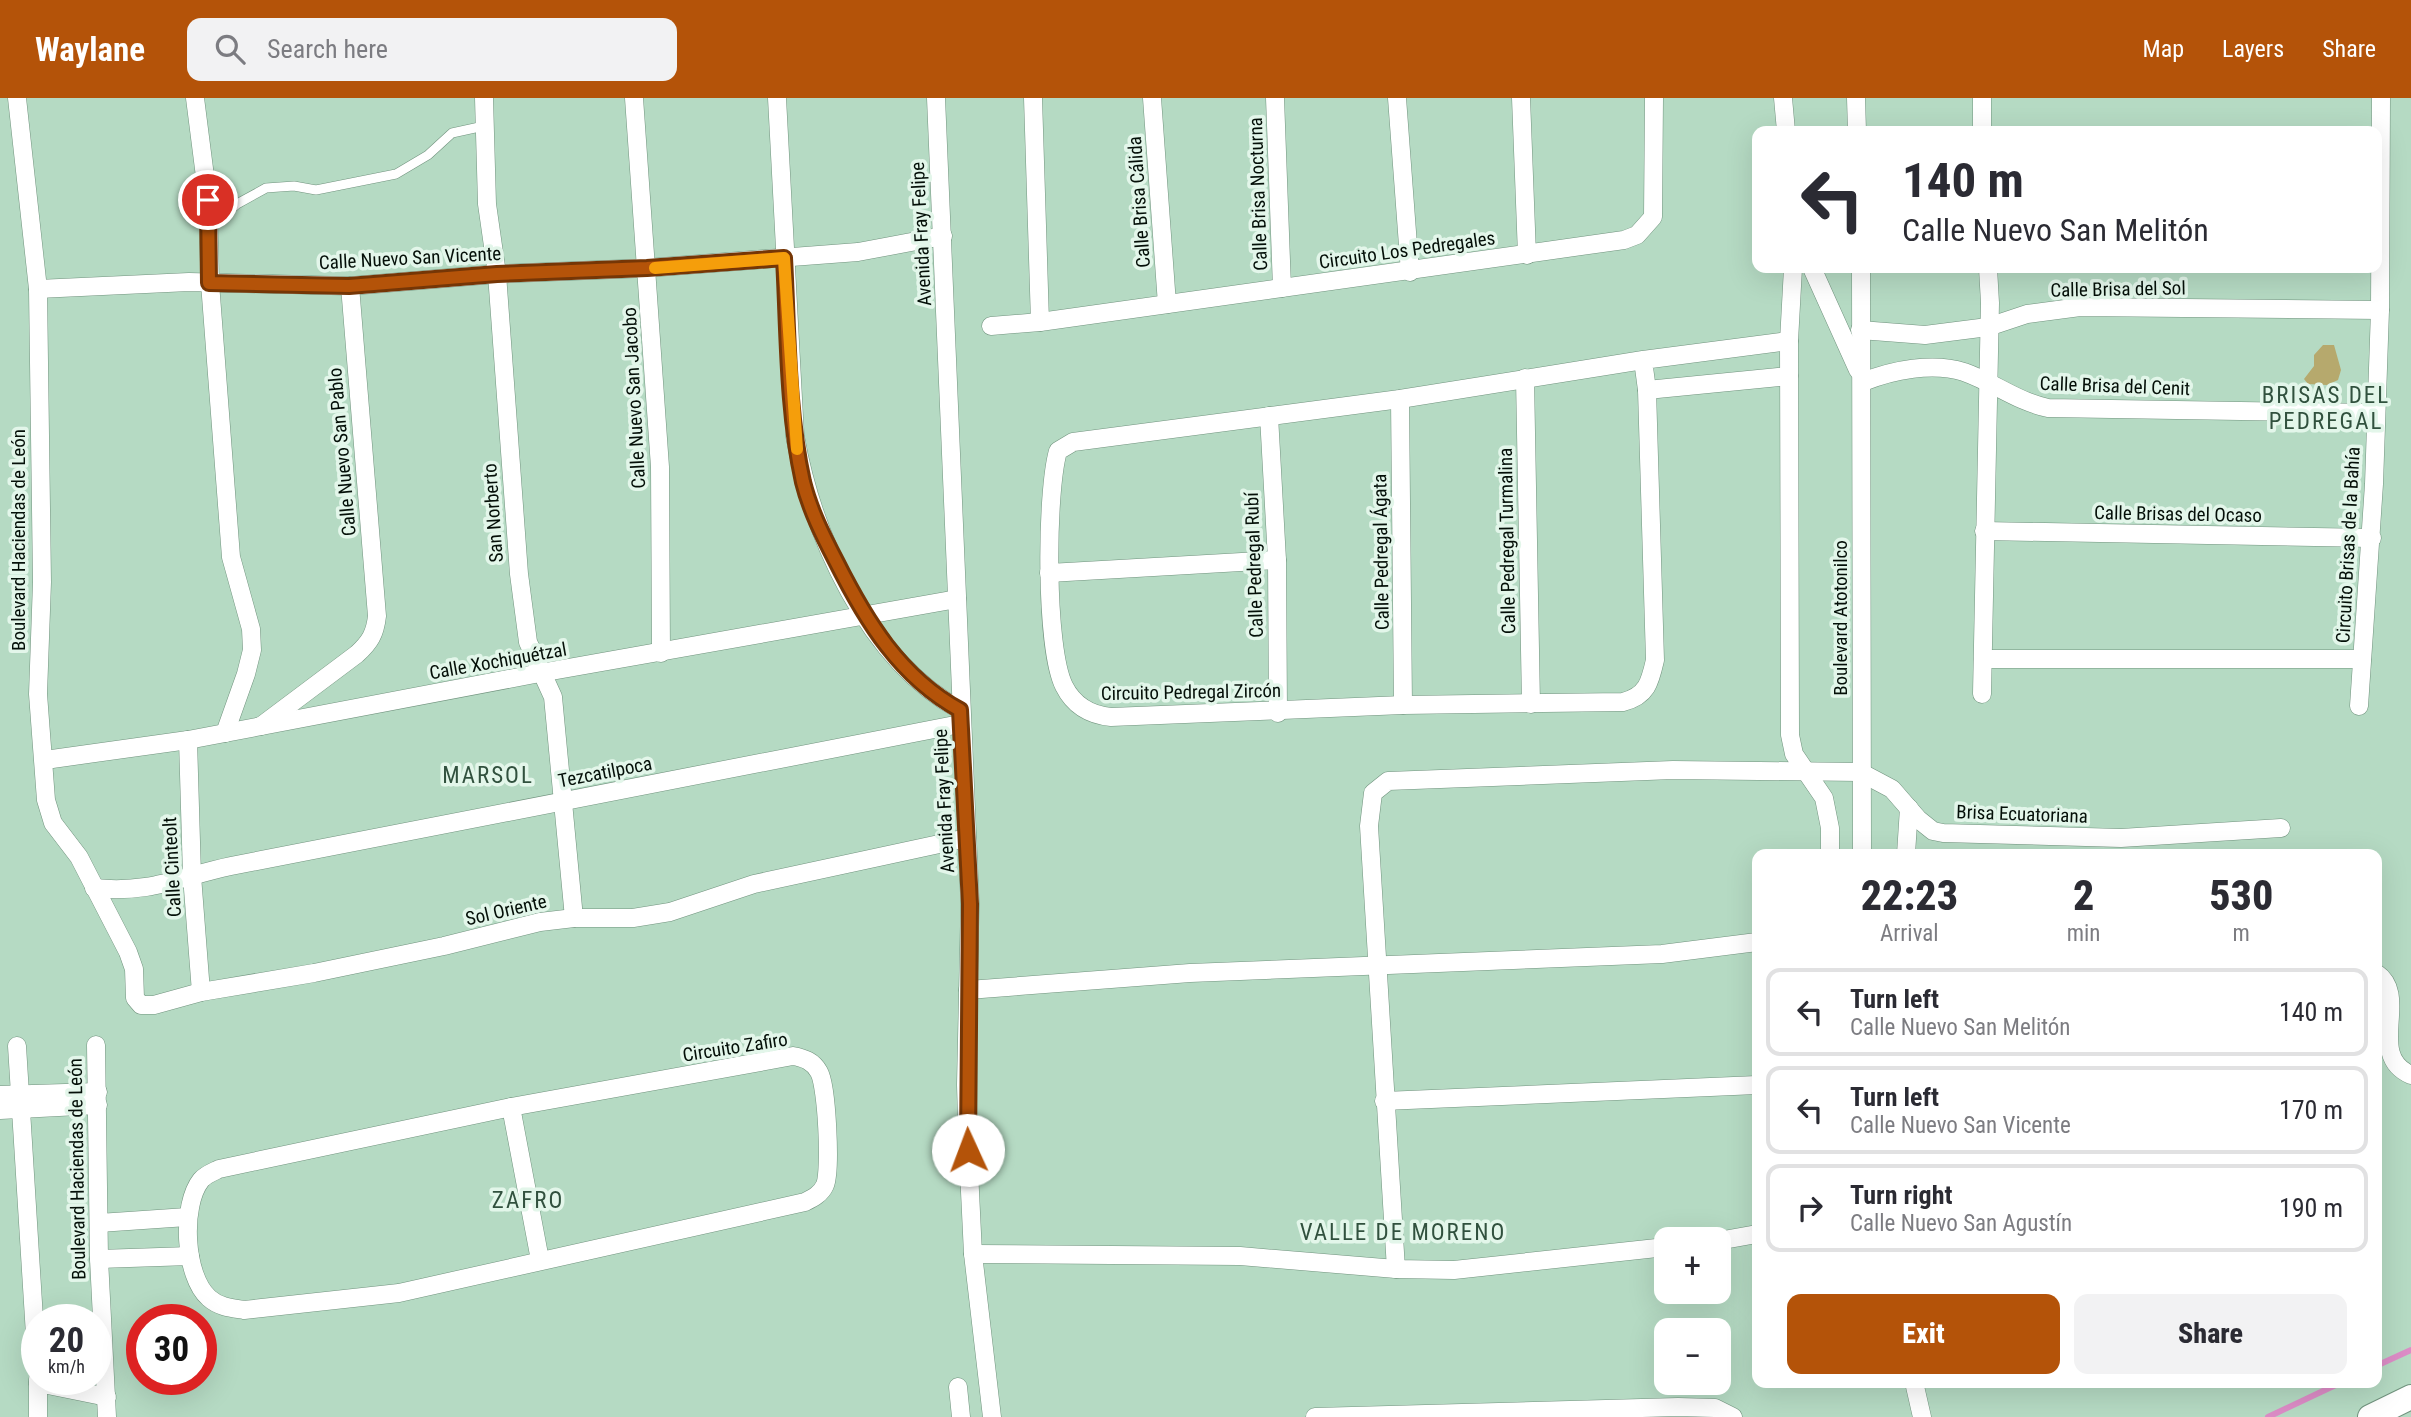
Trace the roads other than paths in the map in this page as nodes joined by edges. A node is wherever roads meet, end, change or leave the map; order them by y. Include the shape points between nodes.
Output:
1 (17, 98) edge
2 (195, 98) edge
3 (484, 98) edge
4 (634, 98) edge
5 (777, 98) edge
6 (936, 98) edge
7 (1033, 98) edge
8 (1152, 98) edge
9 (1275, 98) edge
10 (1397, 98) edge
11 (1521, 98) edge
12 (1654, 98) edge
13 (1783, 98) edge
14 (1856, 98) edge
15 (1982, 98) edge
16 (2381, 98) edge
17 (0, 122) edge
18 (19, 122) junction
19 (484, 126) junction
20 (1786, 126) edge
21 (1857, 126) edge
22 (1982, 126) edge
23 (2380, 126) edge
24 (208, 228) junction
25 (943, 236) junction
26 (1527, 255) junction
27 (784, 258) junction
28 (647, 268) junction
29 (1410, 272) junction
30 (1793, 273) edge
31 (1815, 273) edge
32 (1861, 273) edge
33 (1988, 273) edge
34 (2379, 273) edge
35 (497, 274) junction
36 (209, 283) junction
37 (349, 286) junction
38 (1282, 288) junction
39 (38, 289) junction
40 (1167, 304) junction
41 (2380, 310) junction
42 (1040, 323) junction
43 (991, 326) dead end
44 (1988, 327) junction
45 (1860, 330) junction
46 (1789, 341) junction
47 (1643, 360) junction
48 (1789, 376) junction
49 (1525, 378) junction
50 (1863, 382) junction
51 (1989, 383) junction
52 (1647, 390) junction
53 (1400, 399) junction
54 (2375, 413) junction
55 (1269, 416) junction
56 (1983, 531) junction
57 (2372, 538) junction
58 (1277, 560) junction
59 (1049, 573) junction
60 (957, 599) junction
61 (863, 615) junction
62 (661, 653) junction
63 (1983, 659) junction
64 (2362, 659) junction
65 (540, 673) junction
66 (1982, 694) dead end
67 (1531, 704) junction
68 (1404, 705) junction
69 (2359, 706) dead end
70 (1278, 713) junction
71 (960, 717) junction
72 (259, 727) junction
73 (225, 733) junction
74 (188, 740) junction
75 (45, 760) junction
76 (1804, 771) junction
77 (1860, 772) junction
78 (565, 801) junction
79 (1909, 808) junction
80 (2281, 828) dead end
81 (967, 838) junction
82 (2124, 846) edge
83 (1830, 849) edge
84 (1862, 849) edge
85 (1906, 849) edge
86 (192, 876) junction
87 (94, 888) junction
88 (574, 918) junction
89 (112, 922) joint
90 (1752, 943) edge
91 (1380, 968) junction
92 (2382, 977) edge
93 (968, 990) junction
94 (201, 992) junction
95 (96, 1045) dead end
96 (17, 1046) dead end
97 (2411, 1074) edge
98 (1752, 1085) edge
99 (98, 1098) junction
100 (12, 1099) edge
101 (1384, 1101) junction
102 (511, 1107) junction
103 (0, 1110) edge
104 (187, 1217) junction
105 (99, 1223) junction
106 (1752, 1235) edge
107 (1731, 1239) edge
108 (1654, 1249) edge
109 (973, 1254) junction
110 (190, 1256) junction
111 (99, 1259) junction
112 (540, 1260) junction
113 (1396, 1269) junction
114 (31, 1304) edge
115 (958, 1387) dead end
116 (1915, 1388) edge
117 (37, 1395) edge
118 (100, 1395) edge
119 (107, 1397) junction
120 (2411, 1397) edge
121 (1415, 1416) edge
122 (38, 1417) edge
123 (107, 1417) edge
124 (961, 1417) edge
125 (992, 1417) edge
126 (1315, 1417) edge
127 (1733, 1417) edge
128 (1922, 1417) edge
129 (2370, 1417) edge

1 - 18 street, Boulevard Haciendas de León
2 - 24 street
3 - 19 street, San Norberto
4 - 28 street, Calle Nuevo San Jacobo
5 - 27 street
6 - 25 street, Avenida Fray Felipe
7 - 42 street
8 - 40 street, Calle Brisa Cálida
9 - 38 street, Calle Brisa Nocturna
10 - 29 street
11 - 26 street
12 - 26 street, Circuito Los Pedregales via 1656,203 1647,227 1624,240
13 - 20 street
14 - 21 street
15 - 22 street
16 - 23 street, Circuito Brisas de la Bahía
17 - 18 street
18 - 39 street, Boulevard Haciendas de León
19 - 24 lane via 452,133 428,155 396,174 316,190 266,188
19 - 35 street, San Norberto via 487,204
24 - 36 street
25 - 27 street, Calle Nuevo San Vicente via 881,249
25 - 60 street, Avenida Fray Felipe
26 - 29 street, Circuito Los Pedregales
27 - 28 street, Calle Nuevo San Vicente
27 - 61 street via 795,436 804,484
28 - 35 street, Calle Nuevo San Vicente
28 - 62 street, Calle Nuevo San Jacobo via 660,467
29 - 38 street, Circuito Los Pedregales
30 - 46 street
31 - 50 street, Boulevard Atotonilco
32 - 45 street, Boulevard Atotonilco
33 - 44 street
34 - 41 street, Circuito Brisas de la Bahía
35 - 37 street, Calle Nuevo San Vicente
35 - 65 street, San Norberto via 519,574 528,642
36 - 37 street, Calle Nuevo San Vicente
36 - 39 street, Calle Nuevo San Vicente
36 - 73 street via 231,556 251,629 252,650
37 - 72 street, Calle Nuevo San Pablo via 377,616 370,642
38 - 40 street, Circuito Los Pedregales
39 - 75 street, Boulevard Haciendas de León via 38,694
40 - 42 street, Circuito Los Pedregales
41 - 44 street, Calle Brisa del Sol via 2080,307 2027,314
41 - 54 street, Circuito Brisas de la Bahía
42 - 43 street, Circuito Los Pedregales
44 - 45 street, Calle Brisa del Sol via 1925,335
44 - 51 street
45 - 50 street, Boulevard Atotonilco
46 - 47 street, Circuito Pedregal Zircón
46 - 48 street
47 - 49 street, Circuito Pedregal Zircón
47 - 52 street, Circuito Pedregal Zircón
48 - 52 street
48 - 76 street via 1790,735
49 - 53 street, Circuito Pedregal Zircón
49 - 67 street, Calle Pedregal Turmalina
50 - 51 street, Calle Brisa del Cenit via 1890,372 1937,368
50 - 77 street, Boulevard Atotonilco
51 - 54 street, Calle Brisa del Cenit via 2010,397 2049,408
51 - 56 street
52 - 67 street, Circuito Pedregal Zircón via 1655,660 1651,680 1636,699 1623,702
53 - 55 street, Circuito Pedregal Zircón
53 - 68 street, Calle Pedregal Ágata
54 - 57 street, Circuito Brisas de la Bahía
55 - 58 street, Calle Pedregal Rubí
55 - 59 street, Circuito Pedregal Zircón via 1082,439 1058,451 1051,493
56 - 57 street, Calle Brisas del Ocaso
56 - 63 street
57 - 64 street, Circuito Brisas de la Bahía
58 - 59 street
58 - 70 street, Calle Pedregal Rubí
59 - 70 street, Circuito Pedregal Zircón via 1058,666 1064,686 1085,711 1111,717
60 - 61 street, Calle Xochiquétzal
60 - 71 street, Avenida Fray Felipe
61 - 62 street, Calle Xochiquétzal
61 - 71 street via 925,687
62 - 65 street, Calle Xochiquétzal
63 - 64 street, Circuito Brisas de la Bahía
63 - 66 street
64 - 69 street, Circuito Brisas de la Bahía
65 - 72 street, Calle Xochiquétzal
65 - 78 street, San Norberto via 553,697
67 - 68 street, Circuito Pedregal Zircón
68 - 70 street, Circuito Pedregal Zircón
71 - 78 street, Tezcatilpoca
71 - 81 street, Avenida Fray Felipe
72 - 73 street, Calle Xochiquétzal
73 - 74 street, Calle Xochiquétzal
74 - 75 street, Calle Xochiquétzal
74 - 86 street, Calle Cinteolt
75 - 87 street, Boulevard Haciendas de León via 50,817 79,857
76 - 77 street
76 - 83 street via 1824,798
76 - 91 street via 1672,770 1388,781 1373,793 1369,827
77 - 79 street, Brisa Ecuatoriana via 1892,789
77 - 84 street, Boulevard Atotonilco
78 - 86 street, Tezcatilpoca
78 - 88 street, San Norberto
79 - 82 street, Brisa Ecuatoriana via 1933,831 1943,833
79 - 85 street
80 - 82 street, Brisa Ecuatoriana
81 - 88 street, Sol Oriente via 754,884 670,912 633,918
81 - 93 street, Avenida Fray Felipe
86 - 87 street, Tezcatilpoca via 146,889
86 - 94 street, Calle Cinteolt
87 - 89 street, Boulevard Haciendas de León
88 - 94 street, Sol Oriente
89 - 94 street, Sol Oriente via 134,969 137,1002 145,1006
90 - 91 street via 1662,954
91 - 93 street via 1190,973
91 - 101 street
92 - 97 street via 2389,990 2388,1051
93 - 109 street, Avenida Fray Felipe via 966,1085
95 - 99 street, Boulevard Haciendas de León
96 - 100 street
98 - 101 street
99 - 100 street
99 - 105 street, Boulevard Haciendas de León
100 - 103 street
100 - 114 street
101 - 113 street
102 - 104 street, Circuito Zafiro via 219,1169 203,1177
102 - 112 street
102 - 112 street, Circuito Zafiro via 793,1056 815,1066 826,1092 827,1178 817,1196 789,1208
104 - 105 street
104 - 110 street, Circuito Zafiro
105 - 111 street, Boulevard Haciendas de León
106 - 107 street
108 - 113 street via 1502,1268
109 - 113 street via 1240,1256
109 - 125 street, Avenida Fray Felipe
110 - 111 street
110 - 112 street, Circuito Zafiro via 196,1278 210,1299 223,1307 244,1310 399,1293
111 - 119 street, Boulevard Haciendas de León
115 - 124 street
116 - 128 street
117 - 122 street
118 - 119 street
119 - 123 street, Boulevard Haciendas de León
120 - 129 main road
121 - 126 street
121 - 127 street via 1678,1407 1715,1408

